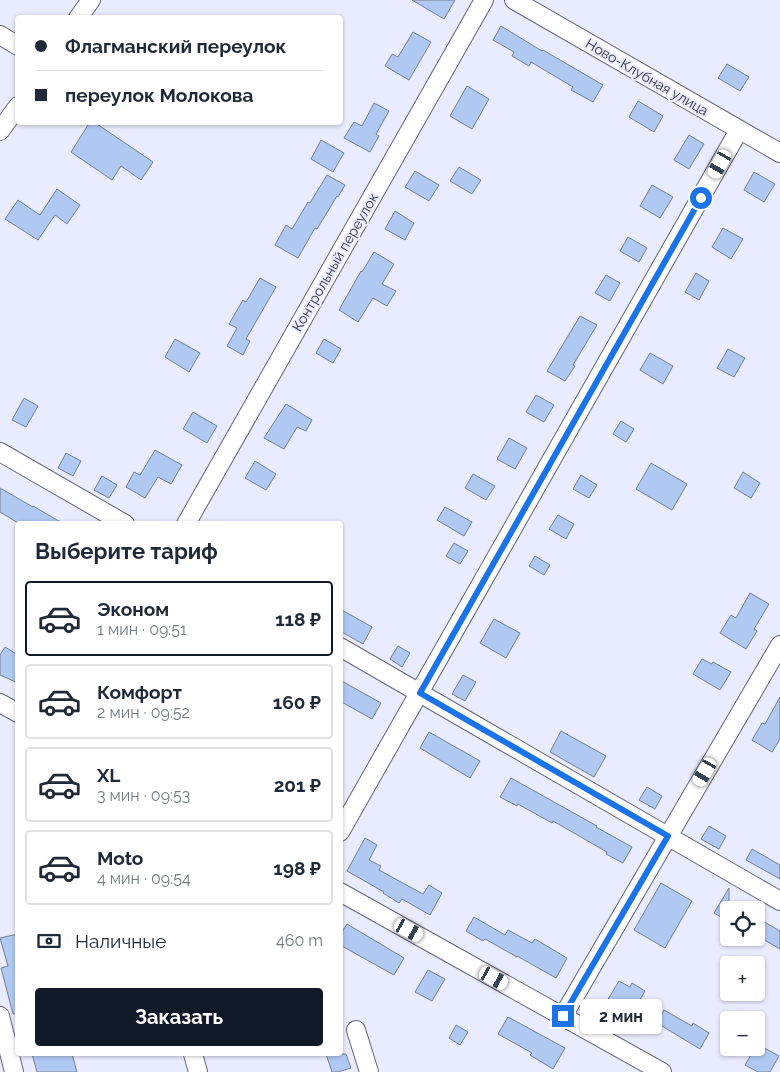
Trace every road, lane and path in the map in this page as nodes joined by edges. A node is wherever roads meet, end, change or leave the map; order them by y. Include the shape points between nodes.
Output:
1 (91, 0) edge
2 (484, 0) edge
3 (514, 0) edge
4 (80, 15) edge
5 (0, 35) edge
6 (15, 44) edge
7 (15, 110) edge
8 (740, 130) junction
9 (0, 131) edge
10 (780, 153) edge
11 (0, 452) edge
12 (120, 521) edge
13 (188, 521) edge
14 (780, 645) edge
15 (343, 649) edge
16 (420, 693) junction
17 (0, 703) edge
18 (15, 711) edge
19 (343, 827) edge
20 (668, 836) junction
21 (343, 894) edge
22 (780, 901) edge
23 (0, 1016) edge
24 (563, 1016) junction
25 (356, 1030) dead end
26 (194, 1056) edge
27 (14, 1072) edge
28 (198, 1072) edge
29 (369, 1072) edge
30 (662, 1072) edge

1 - 4 street
2 - 13 street, Контрольный переулок
3 - 8 street, Ново-Клубная улица
5 - 6 street
7 - 9 street
8 - 10 street, Ново-Клубная улица
8 - 16 street
11 - 12 street
14 - 20 street
15 - 16 street
16 - 19 street
16 - 20 street
17 - 18 street
20 - 22 street
20 - 24 street
21 - 24 street
23 - 27 street
24 - 30 street
25 - 29 street
26 - 28 street

